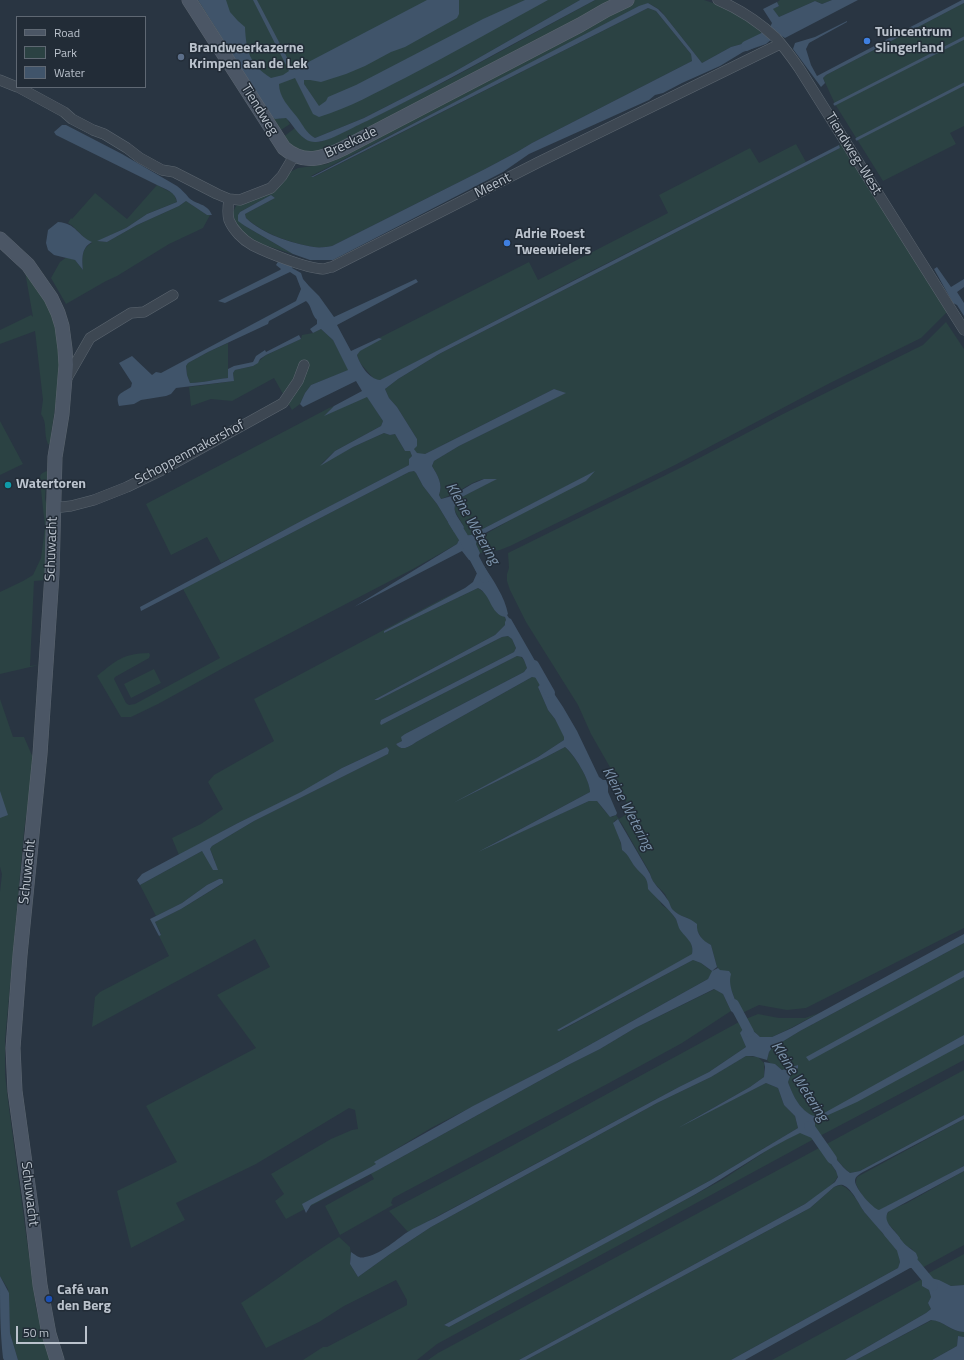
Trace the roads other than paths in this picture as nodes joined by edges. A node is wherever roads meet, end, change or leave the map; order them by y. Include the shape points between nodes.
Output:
1 (189, 0) edge
2 (617, 0) edge
3 (627, 0) edge
4 (718, 0) edge
5 (606, 10) junction
6 (778, 41) junction
7 (0, 80) edge
8 (16, 86) edge
9 (20, 88) edge
10 (294, 156) junction
11 (229, 199) junction
12 (0, 239) edge
13 (173, 295) dead end
14 (964, 330) edge
15 (304, 365) dead end
16 (65, 381) junction
17 (53, 508) junction
18 (57, 1360) edge

1 - 10 street, Tiendweg via 276,138
2 - 5 street, Breekade
3 - 5 street, Breekade
4 - 6 street, Tiendweg-West via 752,19
5 - 10 street, Breekade via 330,155 318,159
6 - 11 street, Meent via 332,267 300,264 251,244 237,233 229,220
6 - 14 street, Tiendweg-West via 802,71
7 - 8 street
9 - 11 street via 72,119 104,134 162,170 174,172
10 - 11 street via 271,188 240,200
12 - 16 street, Schuwacht via 28,265 51,298 58,313 66,349
13 - 16 street, Schuwacht via 144,312 131,313 90,338
15 - 17 street, Schoppenmakershof via 298,381 282,403 127,487 94,500
16 - 17 street, Schuwacht via 55,457
17 - 18 street, Schuwacht via 52,574 40,746 20,955 13,1077 40,1285 49,1334

